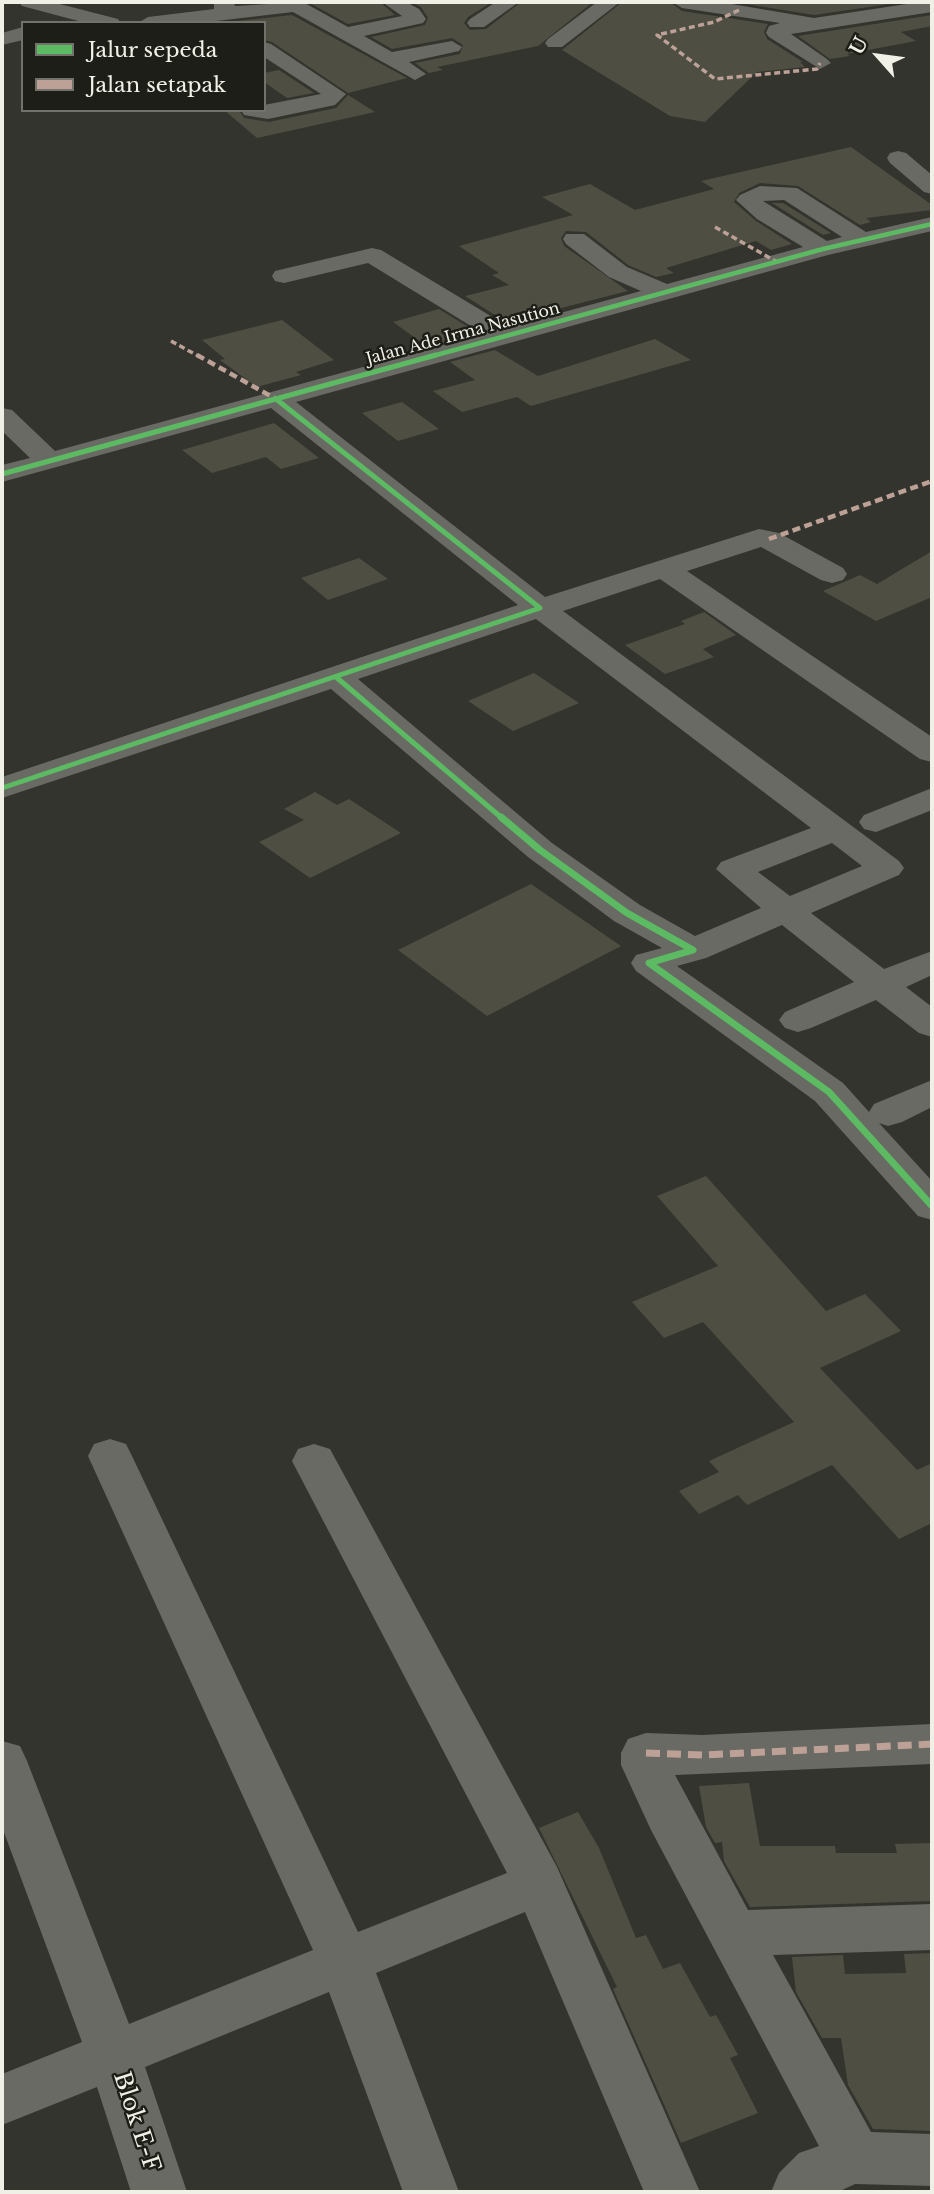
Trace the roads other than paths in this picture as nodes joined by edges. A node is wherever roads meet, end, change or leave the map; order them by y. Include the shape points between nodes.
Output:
1 (29, 2) edge
2 (392, 2) edge
3 (509, 2) edge
4 (610, 2) edge
5 (682, 2) edge
6 (922, 2) edge
7 (932, 4) edge
8 (224, 13) edge
9 (67, 19) edge
10 (89, 21) edge
11 (163, 21) edge
12 (477, 23) dead end
13 (815, 23) junction
14 (345, 34) junction
15 (555, 43) dead end
16 (452, 47) dead end
17 (266, 49) edge
18 (390, 60) junction
19 (820, 63) dead end
20 (415, 75) dead end
21 (266, 112) edge
22 (898, 158) dead end
23 (932, 187) edge
24 (932, 224) edge
25 (575, 239) dead end
26 (861, 239) junction
27 (823, 249) junction
28 (284, 276) dead end
29 (667, 293) junction
30 (506, 337) junction
31 (276, 399) junction
32 (2, 416) edge
33 (50, 461) junction
34 (2, 474) edge
35 (665, 569) junction
36 (832, 575) dead end
37 (540, 608) junction
38 (335, 677) junction
39 (932, 752) edge
40 (2, 788) edge
41 (932, 798) edge
42 (876, 822) dead end
43 (836, 830) junction
44 (782, 911) junction
45 (693, 950) junction
46 (932, 962) edge
47 (880, 986) junction
48 (798, 1020) dead end
49 (932, 1026) edge
50 (932, 1093) edge
51 (888, 1113) dead end
52 (932, 1206) edge
53 (110, 1456) dead end
54 (314, 1461) dead end
55 (932, 1744) edge
56 (2, 1761) edge
57 (540, 1883) junction
58 (932, 1927) edge
59 (733, 1933) junction
60 (345, 1962) junction
61 (113, 2053) junction
62 (2, 2100) edge
63 (855, 2158) junction
64 (932, 2160) edge
65 (159, 2192) edge
66 (431, 2192) edge
67 (672, 2192) edge
68 (799, 2192) edge

1 - 9 street
2 - 14 street via 416,19
3 - 12 street
4 - 15 street
5 - 13 street
6 - 7 street
7 - 13 street via 899,13
8 - 11 street
8 - 14 street via 292,5
9 - 10 street
13 - 19 street via 785,26 776,33
14 - 18 street
16 - 18 street
17 - 21 street via 335,94 327,100
18 - 20 street
22 - 23 street
24 - 26 street, Jalan Ade Irma Nasution
25 - 29 street via 618,272
26 - 27 street, Jalan Ade Irma Nasution
26 - 27 street via 789,193 760,193 748,200
27 - 29 street, Jalan Ade Irma Nasution
28 - 30 street via 372,255
29 - 30 street, Jalan Ade Irma Nasution
30 - 31 street, Jalan Ade Irma Nasution
31 - 33 street, Jalan Ade Irma Nasution
31 - 37 street
32 - 33 street
33 - 34 street, Jalan Ade Irma Nasution
35 - 36 street via 759,538 769,539
35 - 37 street
35 - 39 street
37 - 38 street
37 - 43 street
38 - 40 street
38 - 45 street via 540,850 627,913
41 - 42 street
43 - 44 street via 733,869
43 - 44 street via 887,868
44 - 45 street
44 - 47 street
45 - 52 street via 649,963 830,1092
46 - 47 street
47 - 48 street
47 - 49 street
50 - 51 street
53 - 60 street
54 - 57 street
55 - 59 street via 702,1755 646,1753 652,1781
56 - 61 street, Blok E-F
57 - 60 street
57 - 67 street
58 - 59 street
59 - 63 street
60 - 61 street
60 - 66 street
61 - 62 street
61 - 65 street, Blok E-F
63 - 64 street
63 - 68 street via 819,2172

